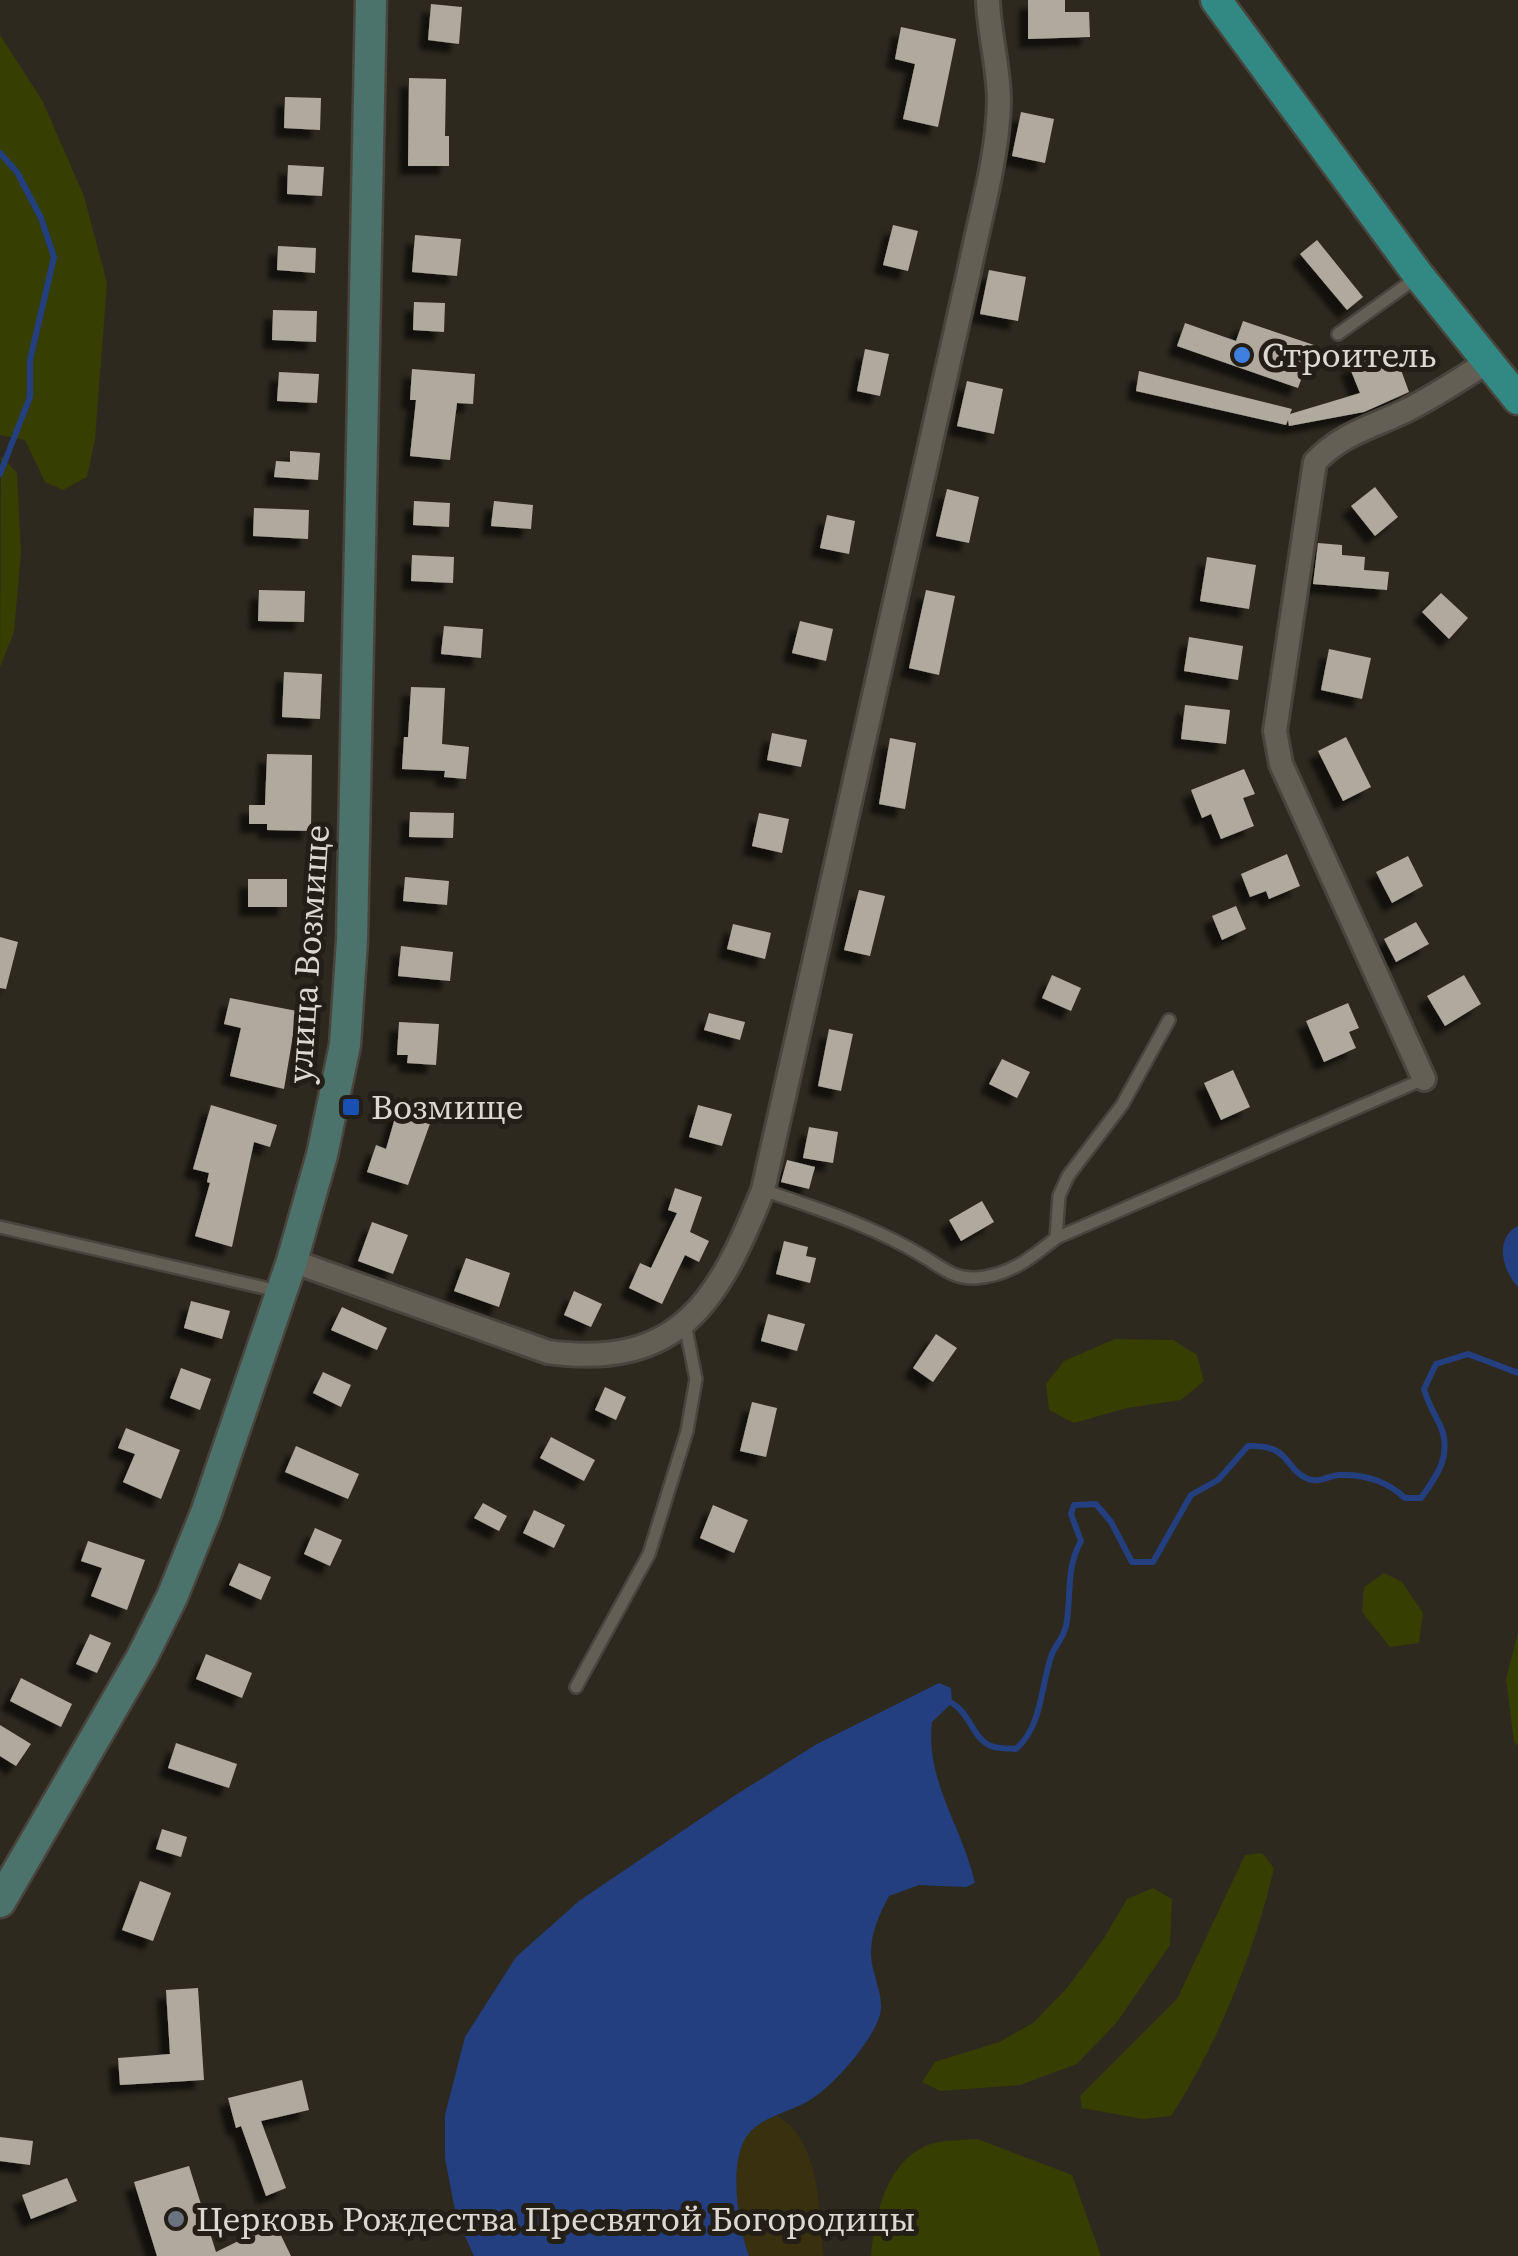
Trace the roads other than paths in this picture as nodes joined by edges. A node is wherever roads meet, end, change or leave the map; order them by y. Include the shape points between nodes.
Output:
1 (371, 0) edge
2 (988, 0) edge
3 (1216, 0) edge
4 (1419, 276) junction
5 (1338, 334) dead end
6 (1488, 362) junction
7 (1518, 399) edge
8 (1169, 1020) dead end
9 (1424, 1079) joint
10 (763, 1190) junction
11 (0, 1227) edge
12 (1056, 1238) junction
13 (292, 1260) junction
14 (282, 1292) junction
15 (684, 1324) junction
16 (576, 1687) dead end
17 (0, 1902) edge

1 - 13 main road, улица Возмище via 352,940 336,1101
2 - 10 street via 999,98 990,164
3 - 4 main road
4 - 5 lane
4 - 6 main road
6 - 7 main road
6 - 9 street via 1404,412 1352,433 1315,462 1275,731 1281,764
8 - 12 lane via 1122,1104 1068,1176 1059,1196
9 - 12 lane
10 - 12 lane via 883,1234 952,1275 1001,1274
10 - 15 street via 720,1282
11 - 14 lane
13 - 14 main road, улица Возмище
13 - 15 street via 548,1352 624,1352
14 - 17 main road, улица Возмище via 172,1596
15 - 16 lane via 696,1379 687,1432 650,1554

